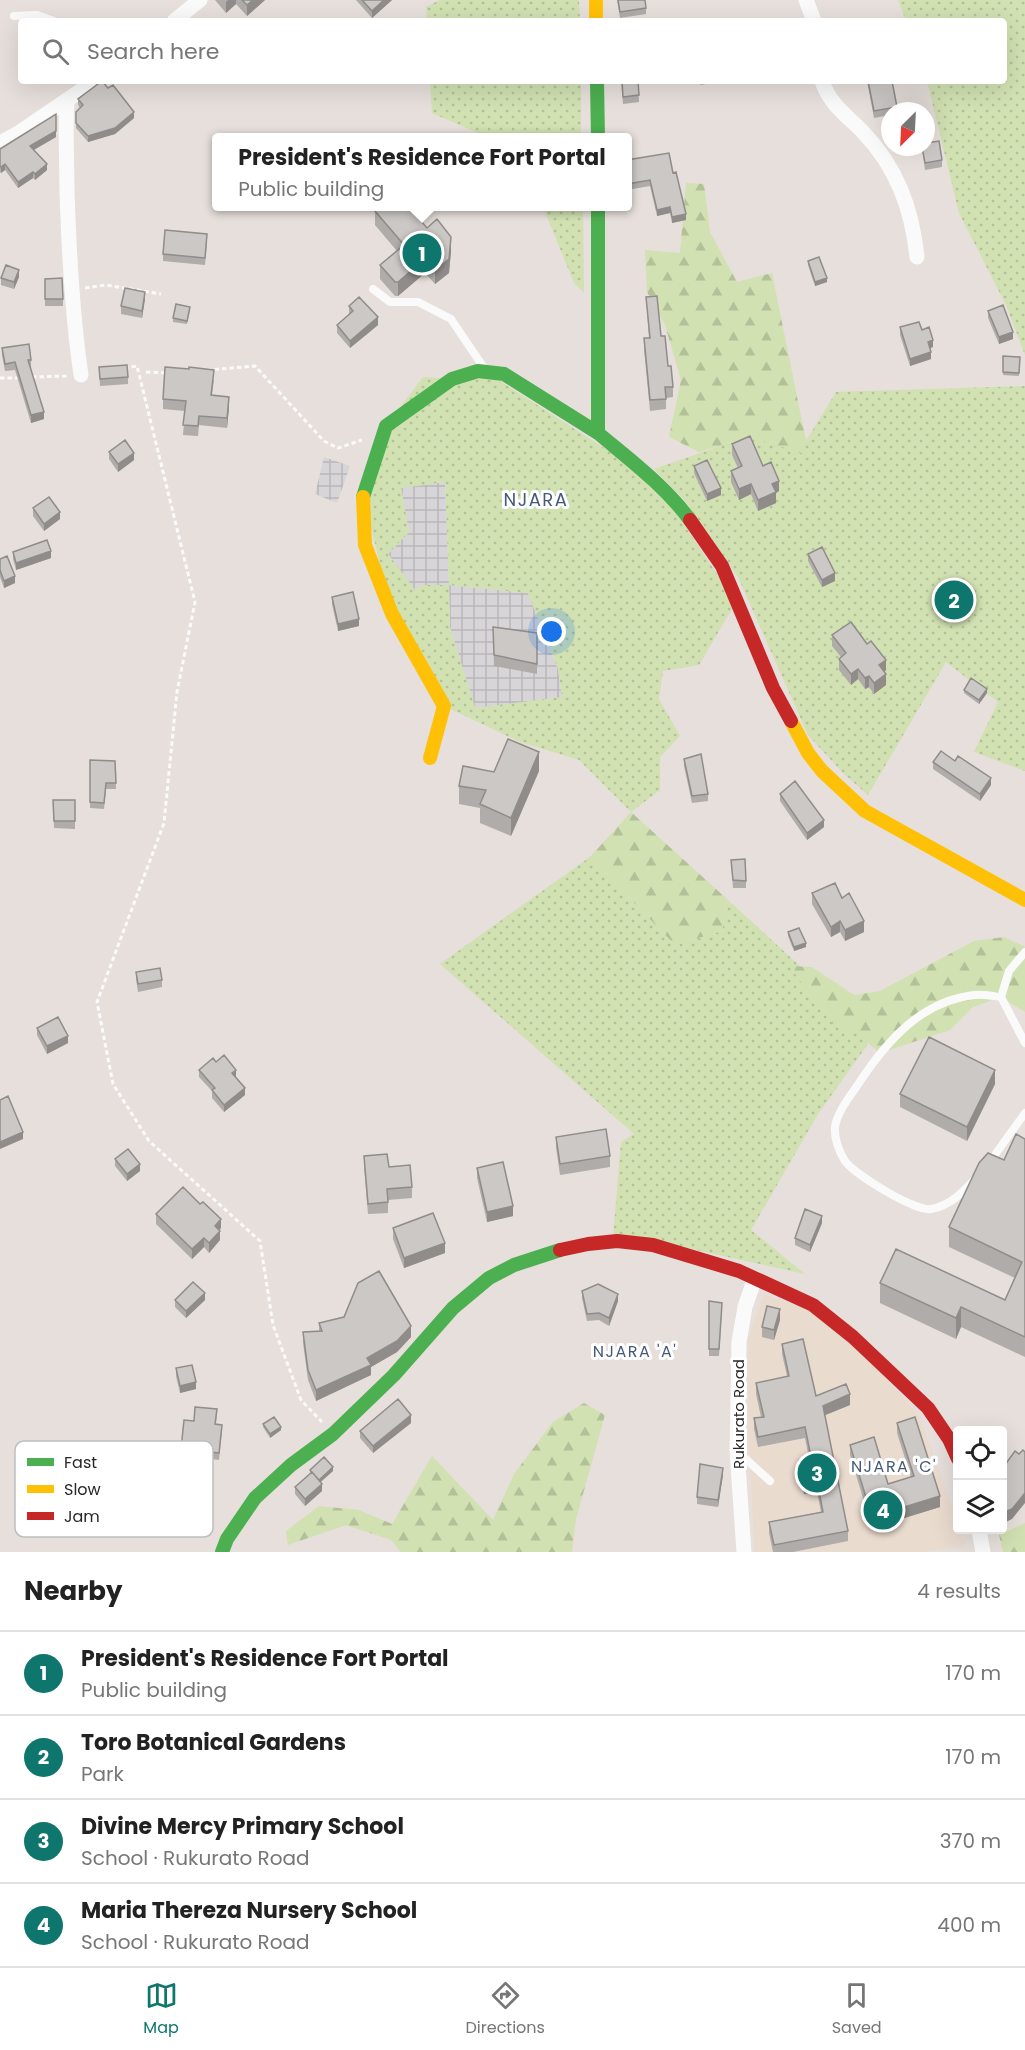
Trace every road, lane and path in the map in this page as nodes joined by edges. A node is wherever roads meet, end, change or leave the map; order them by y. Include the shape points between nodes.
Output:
1 (200, 0) edge
2 (596, 0) edge
3 (806, 0) edge
4 (14, 16) dead end
5 (46, 18) edge
6 (178, 18) edge
7 (596, 18) edge
8 (813, 18) edge
9 (91, 84) edge
10 (597, 84) edge
11 (823, 84) edge
12 (67, 101) junction
13 (598, 133) edge
14 (0, 143) edge
15 (598, 211) edge
16 (917, 257) dead end
17 (71, 289) junction
18 (373, 289) dead end
19 (161, 294) dead end
20 (114, 369) edge
21 (205, 370) edge
22 (146, 372) dead end
23 (486, 372) junction
24 (172, 373) edge
25 (81, 375) joint
26 (31, 377) edge
27 (0, 378) edge
28 (21, 378) edge
29 (386, 426) junction
30 (598, 433) junction
31 (430, 758) dead end
32 (1025, 900) edge
33 (1025, 952) edge
34 (1001, 997) junction
35 (1025, 1042) edge
36 (1025, 1113) edge
37 (1007, 1137) junction
38 (1016, 1141) edge
39 (755, 1278) junction
40 (333, 1434) junction
41 (953, 1449) edge
42 (737, 1451) junction
43 (770, 1480) dead end
44 (980, 1534) edge
45 (222, 1552) edge
46 (744, 1552) edge
47 (983, 1552) edge

1 - 6 street
2 - 7 street
3 - 8 street
4 - 5 lane
9 - 12 street
10 - 13 street
11 - 16 street via 826,94 891,168 910,210
12 - 14 street
12 - 17 street
15 - 30 street
17 - 19 path via 106,285
17 - 25 street
18 - 23 lane via 390,302 418,302 451,319
20 - 40 path via 137,366 195,602 177,692 164,823 97,1002 113,1084 148,1141 260,1241 273,1324 301,1400
21 - 29 path via 255,366 324,441 338,448
22 - 24 path
23 - 29 street via 452,379
23 - 30 street via 504,374
25 - 26 path
27 - 28 path
29 - 31 street via 363,494 364,545 392,614 444,706
30 - 32 street via 681,507 710,547 722,566 773,688 822,771 865,811
33 - 34 lane via 1009,971
34 - 35 lane
34 - 37 lane via 976,995 953,999 902,1029 857,1086 835,1127 845,1162 889,1193 928,1210 943,1206 962,1193
36 - 37 lane
37 - 38 lane
39 - 40 street via 653,1245 617,1241 555,1251 514,1265 489,1278 453,1308 394,1375
39 - 41 street via 813,1305 853,1337 928,1408
39 - 42 street, Rukurato Road via 739,1342
40 - 45 street via 255,1498 226,1539
42 - 43 lane
42 - 46 street, Rukurato Road
44 - 47 street

